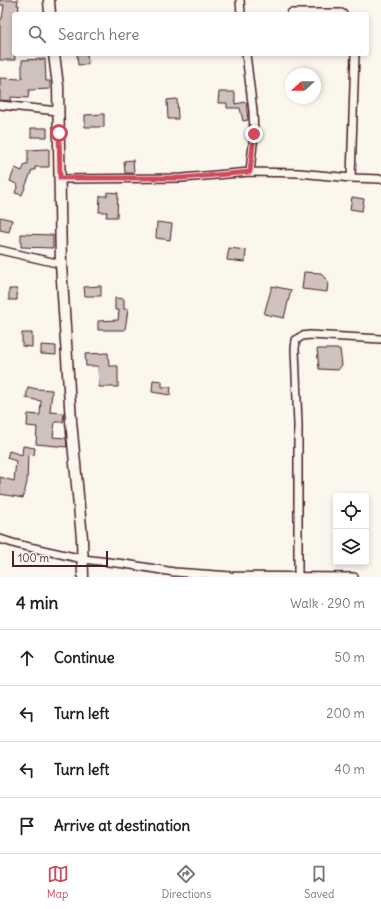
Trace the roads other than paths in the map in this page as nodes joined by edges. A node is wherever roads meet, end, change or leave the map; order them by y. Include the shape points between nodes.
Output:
1 (49, 0) edge
2 (240, 0) edge
3 (50, 12) edge
4 (241, 12) edge
5 (54, 56) edge
6 (246, 56) edge
7 (355, 56) edge
8 (0, 105) edge
9 (58, 111) junction
10 (250, 172) junction
11 (60, 178) junction
12 (351, 178) junction
13 (381, 179) edge
14 (0, 250) edge
15 (61, 264) junction
16 (381, 339) edge
17 (0, 539) edge
18 (83, 559) junction
19 (298, 576) junction
20 (83, 577) edge
21 (354, 577) edge

1 - 3 street
2 - 4 street
5 - 9 street
6 - 10 street via 254,134
7 - 12 street
8 - 9 street
9 - 11 street
10 - 11 street via 182,178
10 - 12 street
11 - 15 street
12 - 13 street
14 - 15 street
15 - 18 street
16 - 19 street via 310,335 296,340
17 - 18 street
18 - 19 street via 174,572 231,576
18 - 20 street
19 - 21 street

